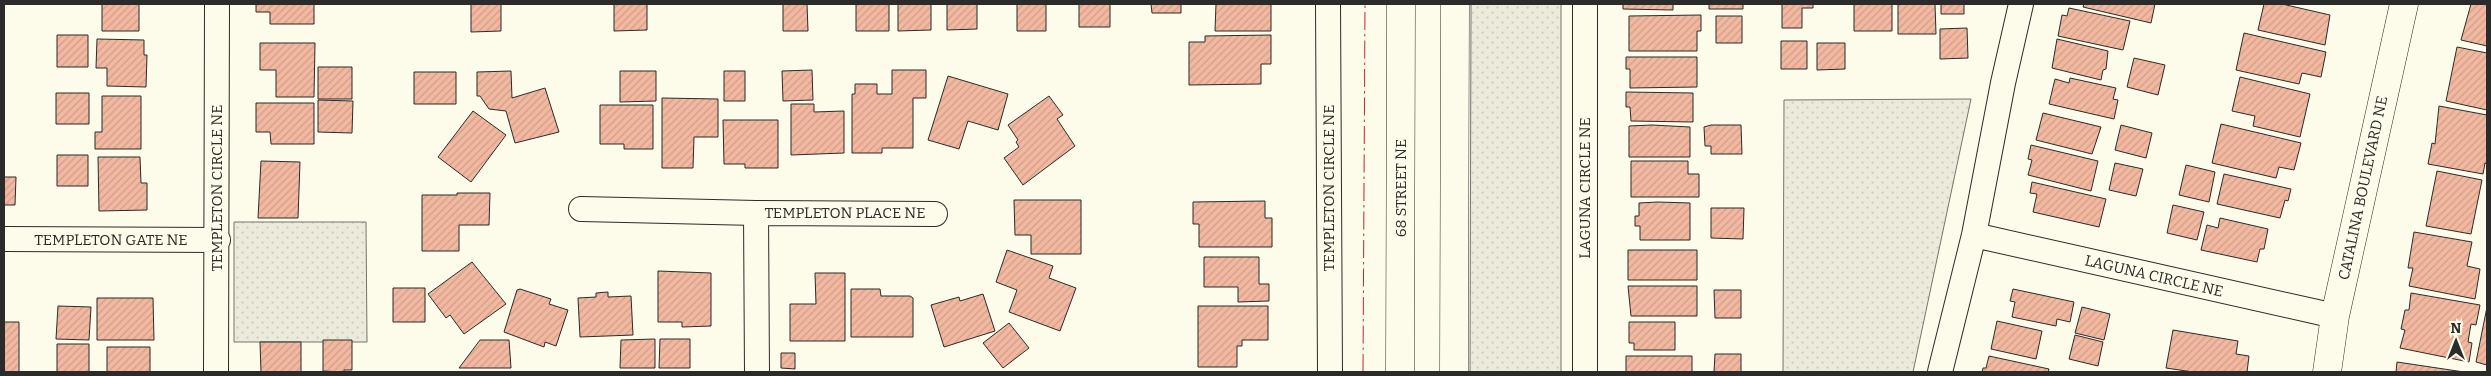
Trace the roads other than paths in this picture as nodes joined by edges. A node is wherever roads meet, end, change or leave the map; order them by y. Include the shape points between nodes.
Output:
1 (217, 4) edge
2 (1328, 4) edge
3 (1401, 4) edge
4 (1455, 4) edge
5 (1585, 4) edge
6 (2021, 4) edge
7 (2404, 4) edge
8 (581, 209) dead end
9 (756, 213) junction
10 (935, 214) dead end
11 (1974, 235) junction
12 (4, 239) edge
13 (218, 240) junction
14 (2335, 316) junction
15 (216, 372) edge
16 (757, 372) edge
17 (1330, 372) edge
18 (1400, 372) edge
19 (1454, 372) edge
20 (1585, 372) edge
21 (1940, 372) edge
22 (2327, 372) edge

1 - 13 street, TEMPLETON CIRCLE NE
2 - 17 street, TEMPLETON CIRCLE NE
3 - 18 main road, 68 STREET NE
4 - 19 main road
5 - 20 street, LAGUNA CIRCLE NE
6 - 11 street
7 - 14 main road, CATALINA BOULEVARD NE
8 - 9 street, TEMPLETON PLACE NE
9 - 10 street, TEMPLETON PLACE NE
9 - 16 street, TEMPLETON PLACE NE
11 - 14 street, LAGUNA CIRCLE NE
11 - 21 street
12 - 13 street, TEMPLETON GATE NE
13 - 15 street, TEMPLETON CIRCLE NE
14 - 22 main road, CATALINA BOULEVARD NE

